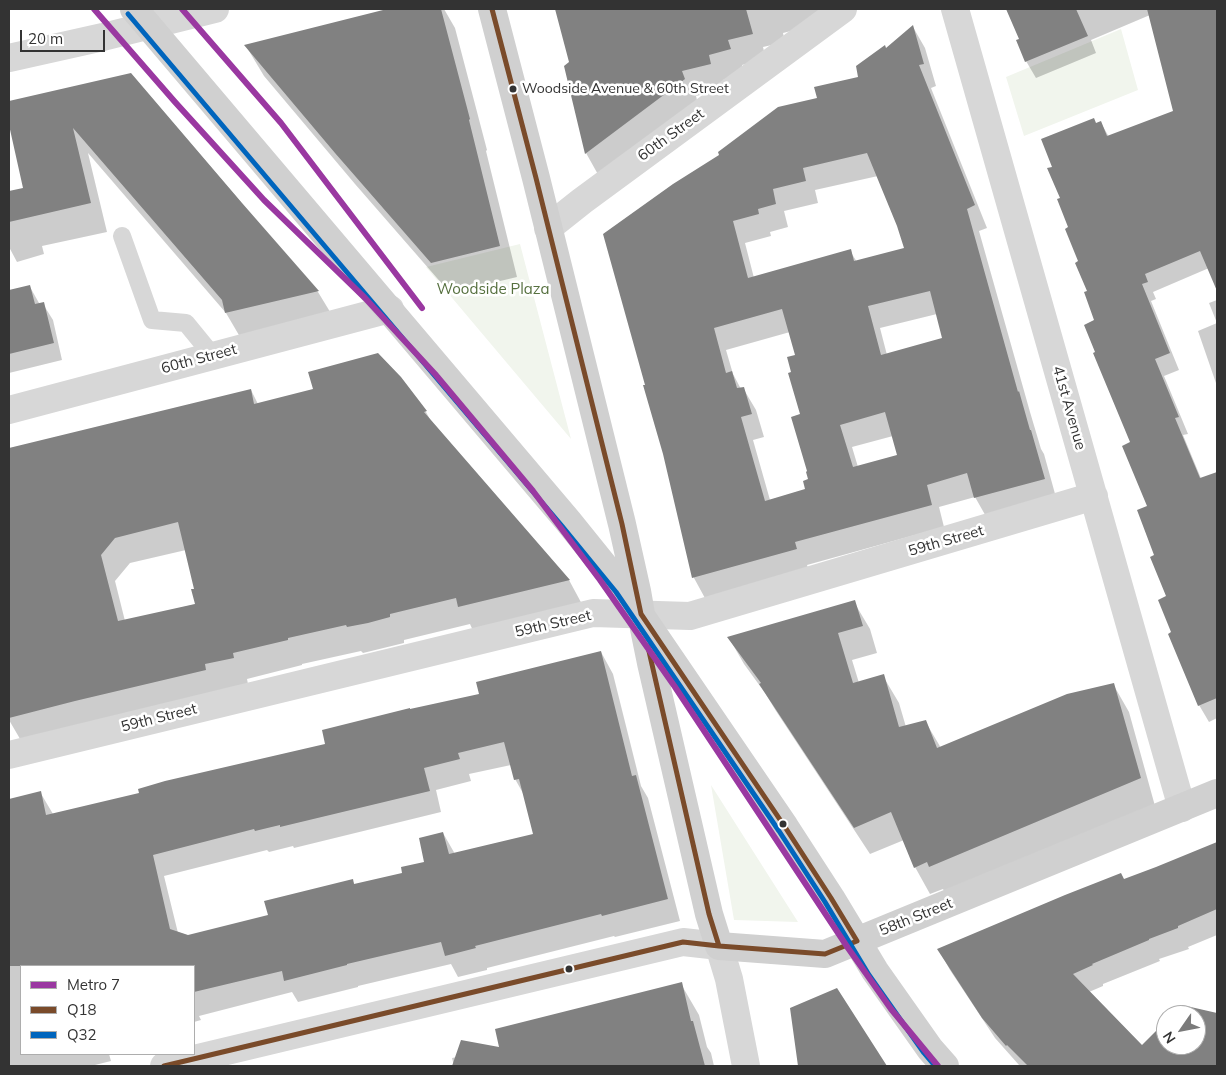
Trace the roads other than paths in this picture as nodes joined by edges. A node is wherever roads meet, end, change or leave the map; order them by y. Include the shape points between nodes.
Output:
1 (215, 9) edge
2 (492, 9) edge
3 (843, 9) edge
4 (955, 9) edge
5 (141, 17) edge
6 (9, 58) edge
7 (548, 228) junction
8 (122, 236) dead end
9 (390, 309) junction
10 (213, 356) junction
11 (9, 410) edge
12 (1094, 496) junction
13 (640, 614) junction
14 (9, 755) edge
15 (1217, 793) edge
16 (1182, 808) junction
17 (857, 941) junction
18 (719, 946) junction
19 (164, 1066) edge
20 (746, 1066) edge
21 (944, 1066) edge

1 - 5 street
2 - 7 street
3 - 7 street, 60th Street
4 - 12 street, 41st Avenue
5 - 6 street via 103,37
5 - 9 street
7 - 13 street via 622,524
8 - 10 lane via 152,320 186,324
9 - 10 street, 60th Street
9 - 13 street via 568,521
10 - 11 street, 60th Street
12 - 13 street, 59th Street via 690,616
12 - 16 street, 41st Avenue
13 - 14 street, 59th Street via 593,614
13 - 17 street via 785,827
13 - 18 street
15 - 16 street, 58th Street
16 - 17 street, 58th Street
17 - 18 street, 58th Street via 825,954
17 - 21 street
18 - 19 street, 58th Street via 683,942
18 - 20 street

